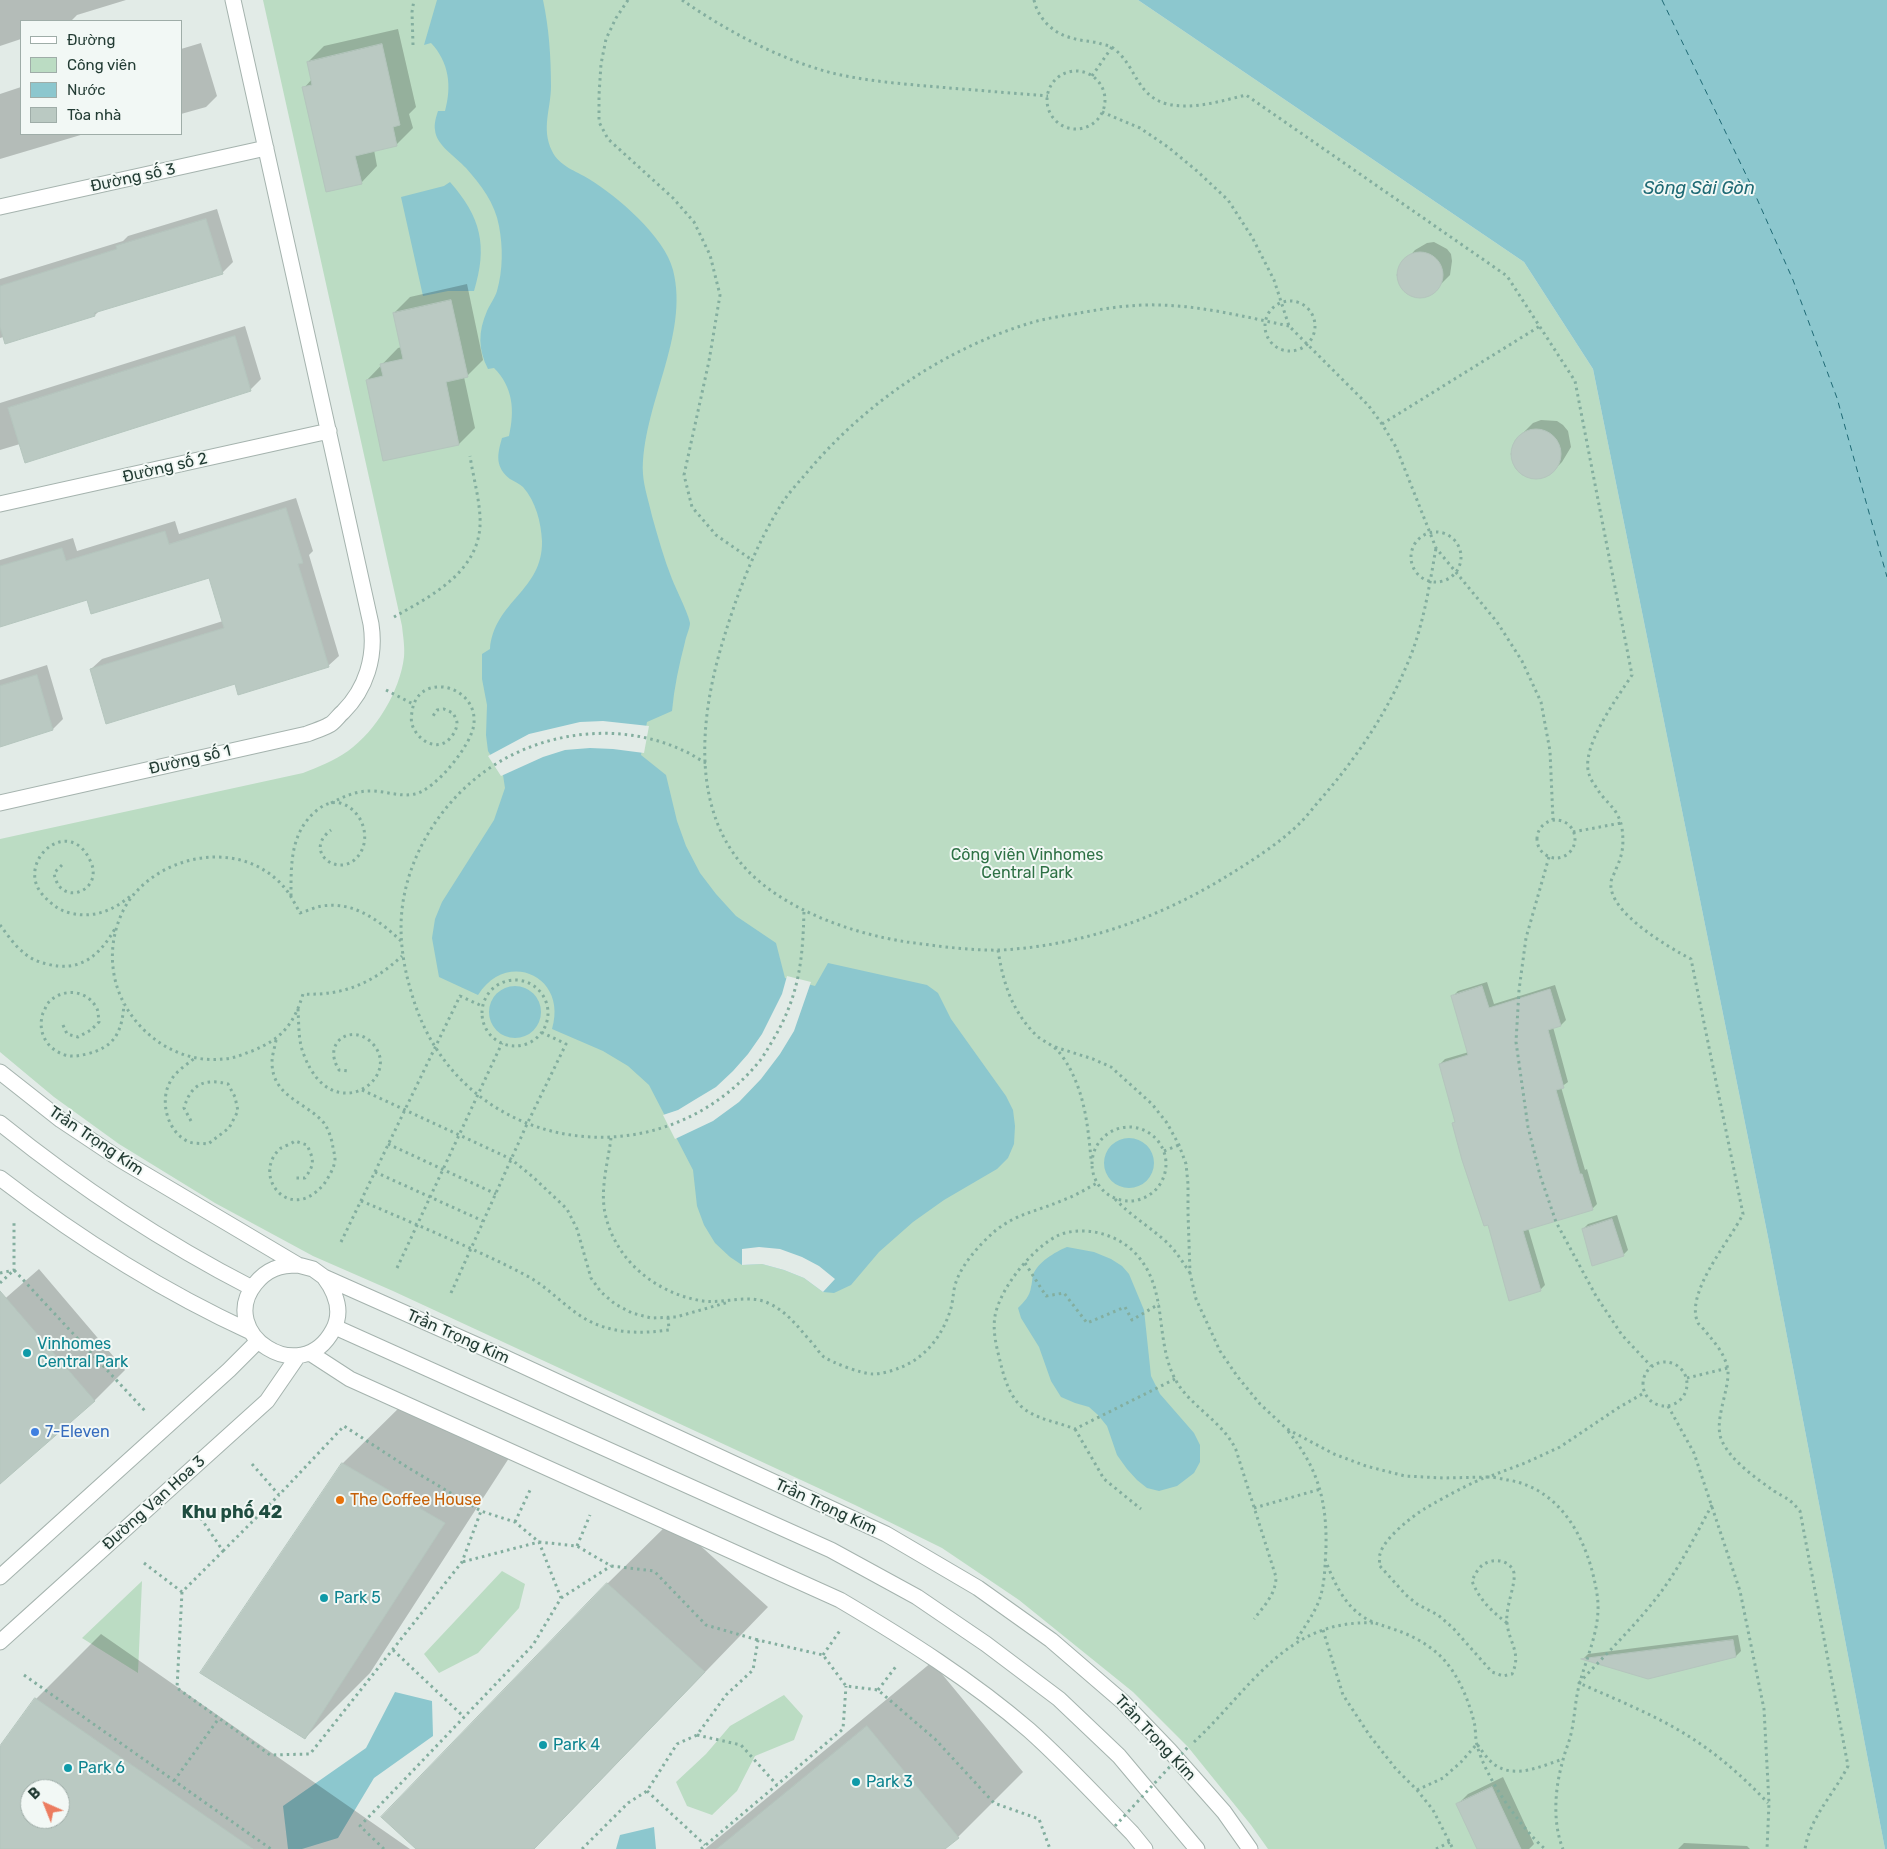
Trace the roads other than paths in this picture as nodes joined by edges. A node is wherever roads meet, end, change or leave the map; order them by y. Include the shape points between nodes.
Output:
1 (233, 0) edge
2 (266, 148) junction
3 (0, 207) edge
4 (329, 431) junction
5 (0, 504) edge
6 (0, 804) edge
7 (0, 1072) edge
8 (0, 1123) edge
9 (0, 1178) edge
10 (298, 1265) junction
11 (324, 1277) junction
12 (252, 1288) junction
13 (335, 1327) junction
14 (255, 1337) junction
15 (304, 1354) junction
16 (0, 1577) edge
17 (0, 1642) edge
18 (1145, 1849) edge
19 (1197, 1849) edge
20 (1250, 1849) edge

1 - 2 street, Đường số 1
2 - 3 street, Đường số 3
2 - 4 street, Đường số 1
4 - 5 street, Đường số 2
4 - 6 street, Đường số 1 via 374,641 362,687 349,705 330,725 307,734
7 - 10 street, Trần Trọng Kim via 61,1120 121,1160
8 - 12 street via 116,1208
9 - 14 street via 156,1284
10 - 11 street, Trần Trọng Kim
10 - 12 street via 272,1269
11 - 13 street via 337,1301
11 - 20 street, Trần Trọng Kim via 886,1534 978,1588 1051,1640 1123,1702 1224,1812
12 - 14 street via 246,1310 247,1321
13 - 15 street via 321,1347
13 - 19 street via 832,1550 917,1597 1059,1699 1119,1756
14 - 15 street via 269,1350 283,1356
14 - 16 street via 229,1370
15 - 17 street, Đường Vạn Hoa 3 via 268,1401
15 - 18 street via 350,1379 840,1600 888,1628 929,1654 1028,1730

